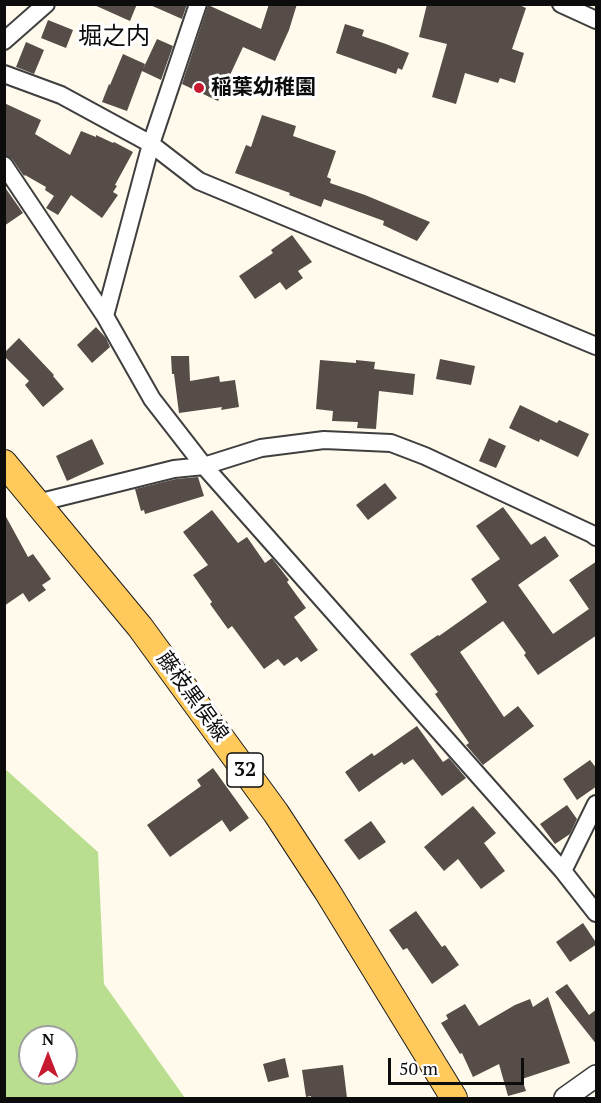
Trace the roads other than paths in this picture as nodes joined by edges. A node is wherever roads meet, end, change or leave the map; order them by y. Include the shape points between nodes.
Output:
1 (46, 4) edge
2 (198, 4) edge
3 (561, 4) edge
4 (597, 20) edge
5 (4, 41) edge
6 (4, 74) edge
7 (152, 144) junction
8 (4, 165) edge
9 (105, 316) junction
10 (597, 346) edge
11 (204, 466) junction
12 (9, 477) edge
13 (38, 503) junction
14 (597, 537) edge
15 (597, 804) edge
16 (563, 872) junction
17 (597, 913) edge
18 (597, 1076) edge
19 (454, 1098) edge
20 (566, 1098) edge

1 - 5 street
2 - 7 street
3 - 4 street
6 - 7 street via 61,96
7 - 9 street
7 - 10 street via 199,181
8 - 9 street
9 - 11 street via 152,399
11 - 13 street via 174,469
11 - 14 street via 261,448 324,440 391,443
11 - 16 street
12 - 13 main road, 藤枝黒俣線 / 32
13 - 19 main road, 藤枝黒俣線 / 32 via 140,627 276,813
15 - 16 street
16 - 17 street
18 - 20 street

